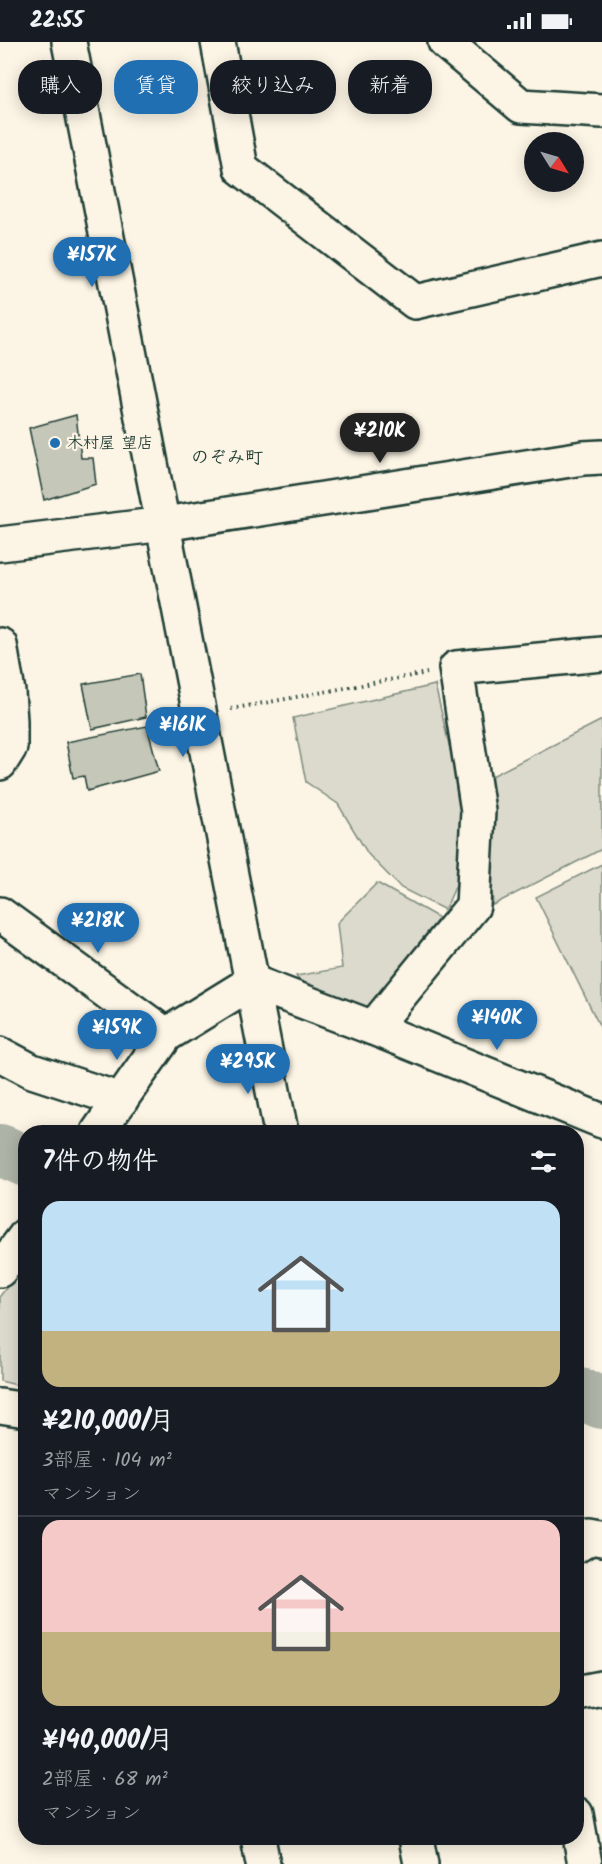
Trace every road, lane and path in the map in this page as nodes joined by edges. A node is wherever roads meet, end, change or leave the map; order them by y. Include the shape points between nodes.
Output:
1 (69, 42) edge
2 (218, 42) edge
3 (445, 42) edge
4 (602, 111) edge
5 (602, 259) edge
6 (602, 457) edge
7 (164, 524) junction
8 (0, 544) edge
9 (0, 645) edge
10 (602, 654) edge
11 (456, 668) junction
12 (201, 714) junction
13 (0, 764) edge
14 (0, 914) edge
15 (252, 982) junction
16 (373, 1028) junction
17 (166, 1035) junction
18 (0, 1054) edge
19 (110, 1116) edge
20 (602, 1121) edge
21 (280, 1125) edge
22 (18, 1246) edge
23 (2, 1268) edge
24 (0, 1406) edge
25 (18, 1409) edge
26 (602, 1539) edge
27 (584, 1541) edge
28 (602, 1688) edge
29 (584, 1691) edge
30 (259, 1845) edge
31 (417, 1845) edge
32 (582, 1845) edge
33 (263, 1864) edge
34 (421, 1864) edge
35 (585, 1864) edge

1 - 7 street
2 - 5 street via 242,168 415,302
3 - 4 street via 520,106
6 - 7 street
7 - 8 street
7 - 12 street
9 - 13 street via 8,692 10,747
10 - 11 street
11 - 12 path
11 - 16 street via 478,811 473,906
12 - 15 street
14 - 17 street
15 - 16 street
15 - 17 street
15 - 21 street
16 - 20 street
17 - 19 street
18 - 19 street
22 - 23 street
24 - 25 street
26 - 27 street via 591,1537
28 - 29 street
30 - 33 street
31 - 34 street
32 - 35 street

